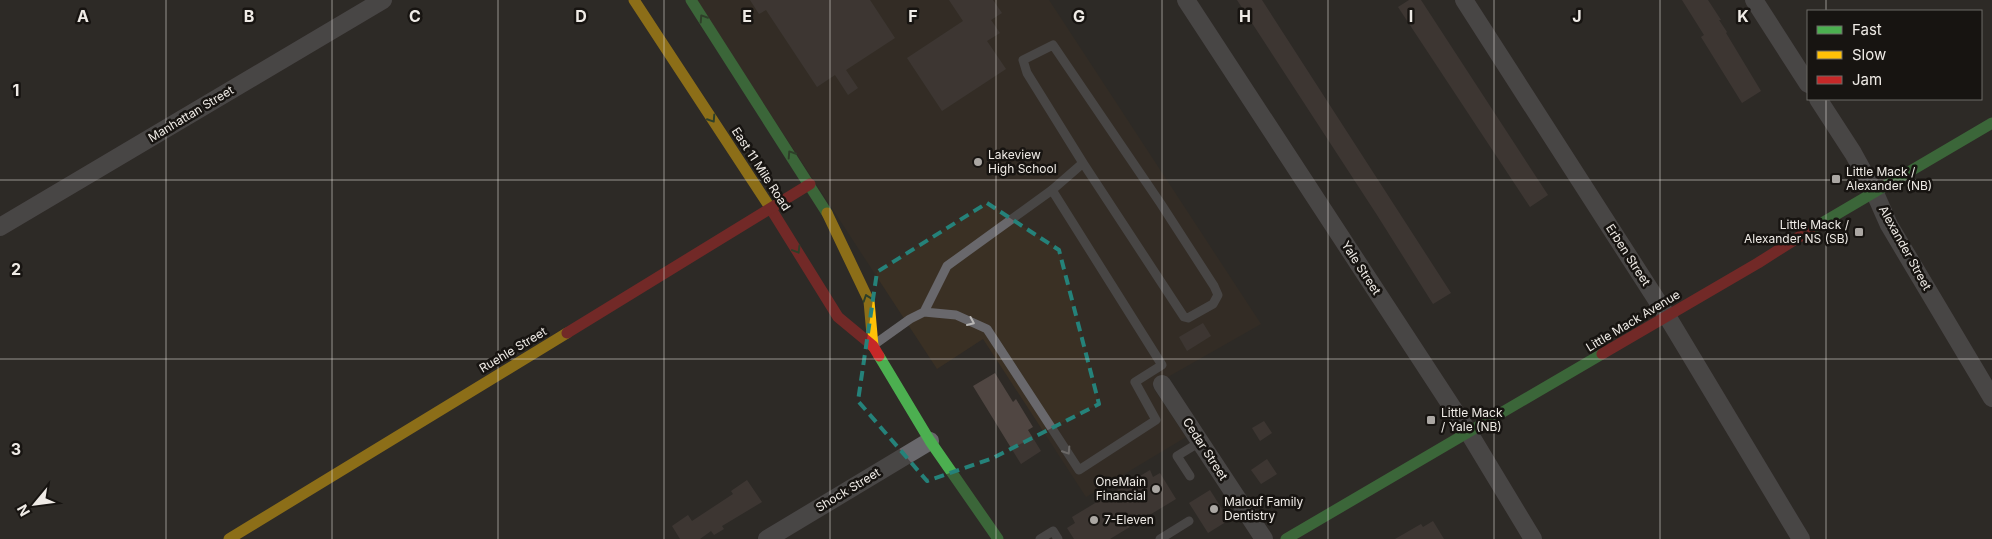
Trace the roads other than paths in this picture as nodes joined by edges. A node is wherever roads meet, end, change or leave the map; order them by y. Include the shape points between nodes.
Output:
1 (383, 0) edge
2 (634, 0) edge
3 (691, 0) edge
4 (1186, 0) edge
5 (1464, 0) edge
6 (1754, 0) edge
7 (1807, 82) edge
8 (1819, 100) edge
9 (1992, 124) edge
10 (1083, 163) junction
11 (810, 184) junction
12 (1052, 190) junction
13 (1874, 191) junction
14 (771, 209) junction
15 (0, 228) edge
16 (924, 312) junction
17 (1667, 316) junction
18 (873, 346) junction
19 (1158, 378) junction
20 (1992, 398) edge
21 (1469, 433) junction
22 (930, 441) junction
23 (1200, 442) junction
24 (1190, 476) dead end
25 (1189, 521) dead end
26 (229, 539) edge
27 (767, 539) edge
28 (998, 539) edge
29 (1040, 539) edge
30 (1058, 539) edge
31 (1160, 539) edge
32 (1264, 539) edge
33 (1286, 539) edge
34 (1532, 539) edge
35 (1801, 539) edge

1 - 15 street, Manhattan Street
2 -> 14 main road, East 11 Mile Road
11 -> 3 main road, East 11 Mile Road
4 - 21 street, Yale Street
5 - 17 street, Erben Street
6 - 7 street
8 - 13 street, Alexander Street
9 - 13 main road, Little Mack Avenue
10 - 10 lane via 1027,73 1023,60 1053,46 1214,286 1218,296 1212,304 1188,318 1184,317
10 - 12 lane
11 - 14 main road, Ruehle Street
18 -> 11 main road, East 11 Mile Road via 869,301 835,227
12 - 16 lane via 947,266
12 - 19 lane via 1162,366
13 - 17 main road, Little Mack Avenue
13 - 20 street, Alexander Street via 1889,224
14 -> 18 main road, East 11 Mile Road via 838,317
14 - 26 main road, Ruehle Street
16 - 18 lane
16 -> 19 lane via 956,315 987,329 1079,470 1156,420 1136,382
17 - 21 main road, Little Mack Avenue
17 - 35 street, Erben Street
18 - 22 main road, East 11 Mile Road
19 - 23 street, Cedar Street
21 - 33 main road, Little Mack Avenue
21 - 34 street, Yale Street
22 - 27 street, Shock Street
22 - 28 main road, East 11 Mile Road
23 - 24 lane via 1177,456
23 - 32 street, Cedar Street
25 - 31 lane
29 - 30 lane via 1053,531

